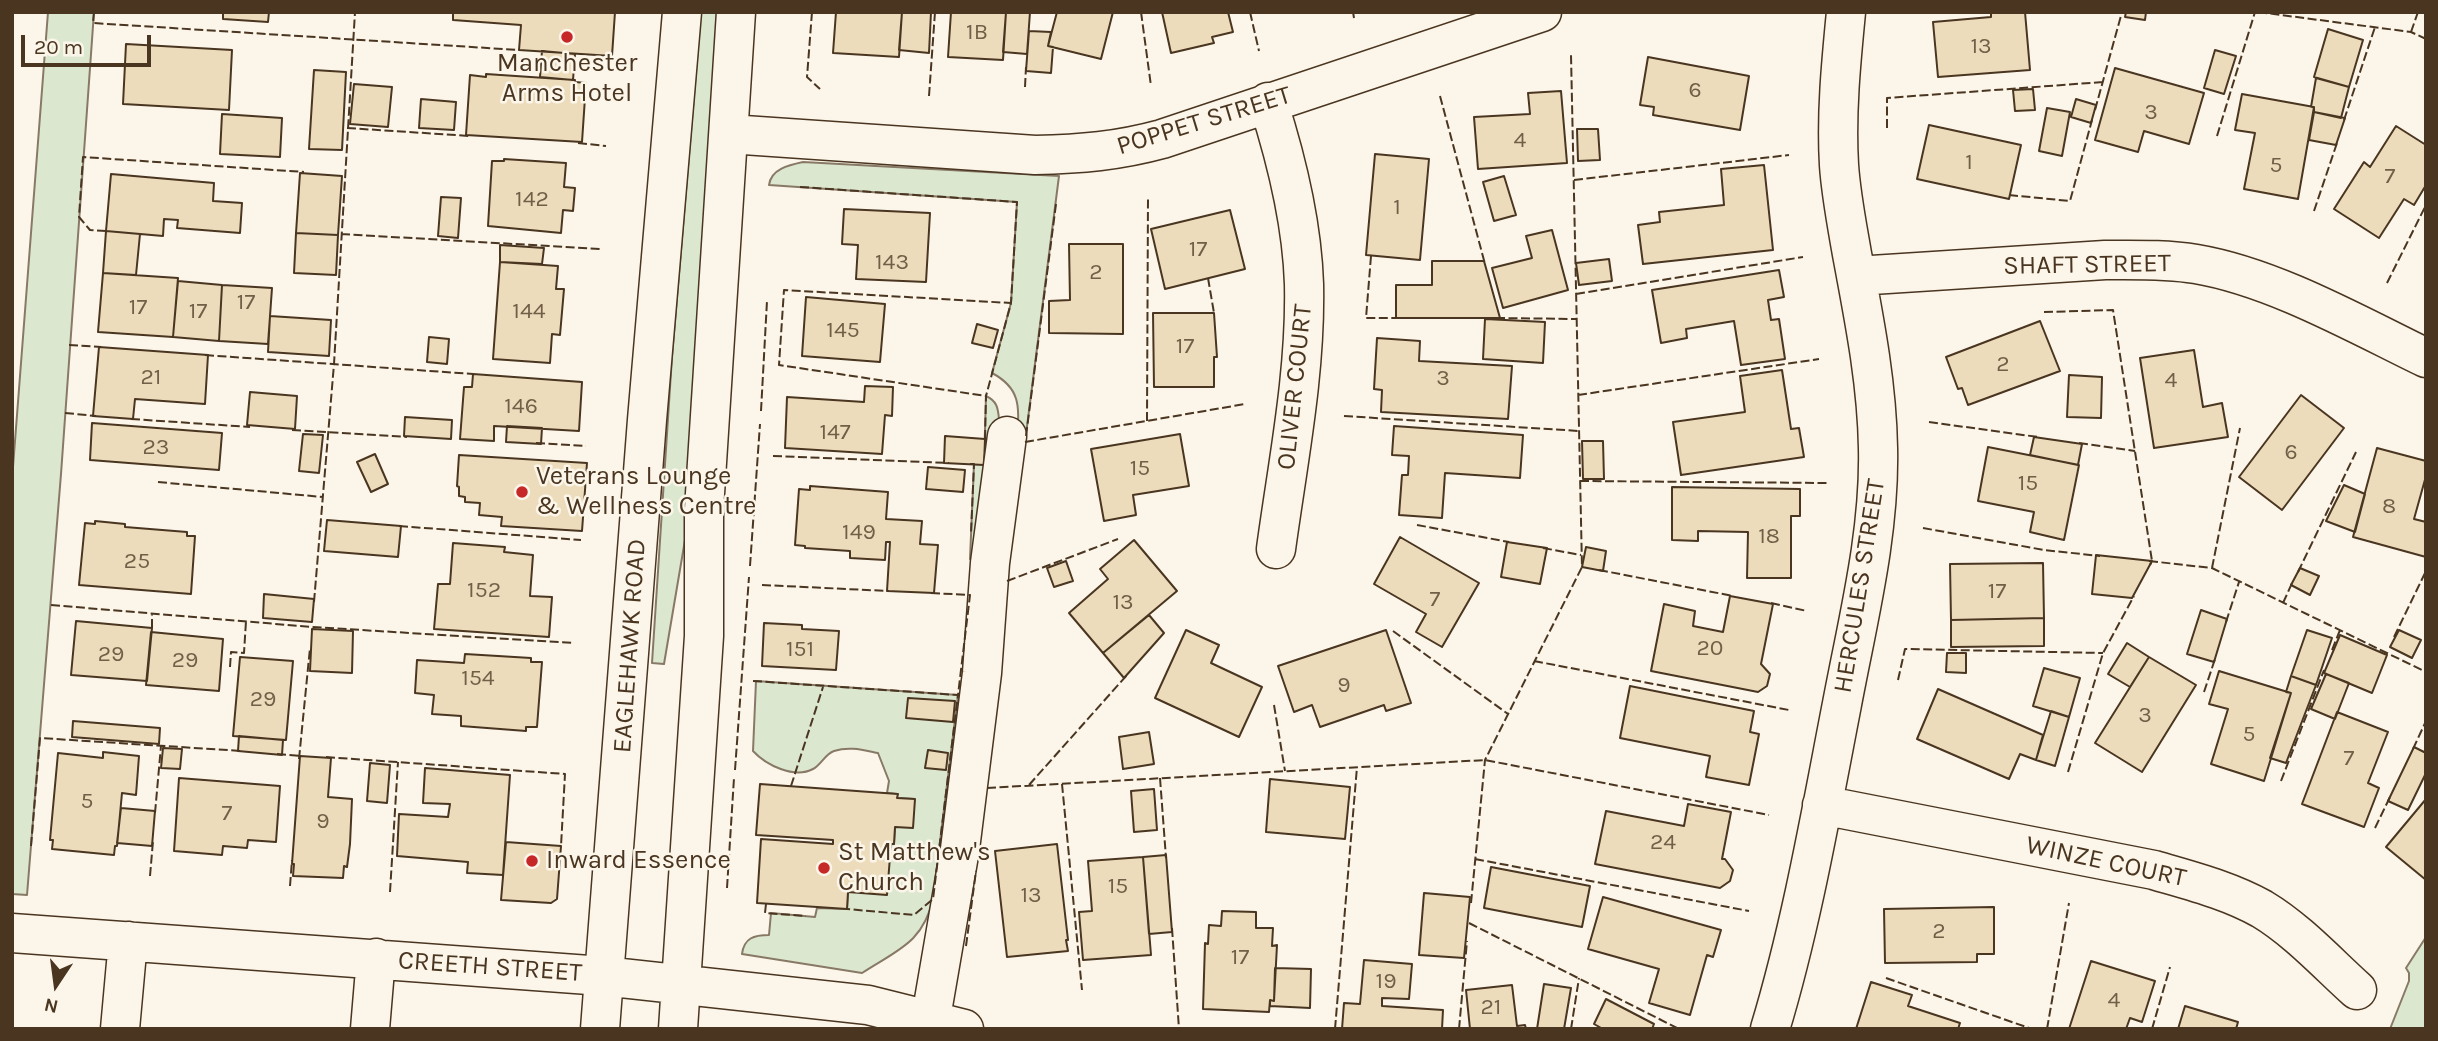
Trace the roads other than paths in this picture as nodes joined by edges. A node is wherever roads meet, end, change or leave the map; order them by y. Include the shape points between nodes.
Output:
1 (682, 12) edge
2 (736, 12) edge
3 (1542, 12) edge
4 (1840, 13) edge
5 (1268, 102) junction
6 (729, 134) junction
7 (1856, 276) junction
8 (2426, 358) edge
9 (1007, 436) dead end
10 (1276, 549) dead end
11 (1822, 805) junction
12 (12, 933) edge
13 (128, 941) junction
14 (376, 958) junction
15 (603, 976) junction
16 (680, 984) junction
17 (2357, 990) dead end
18 (941, 1026) edge
19 (120, 1029) edge
20 (370, 1029) edge
21 (600, 1029) edge
22 (678, 1029) edge
23 (1770, 1029) edge

1 - 15 street, EAGLEHAWK ROAD
2 - 6 street
3 - 5 street, POPPET STREET
4 - 7 street, HERCULES STREET via 1839,166
5 - 6 street, POPPET STREET via 1162,139 1084,154 1035,155
5 - 10 street, OLIVER COURT via 1289,175 1304,282 1300,380
6 - 16 street via 704,509 704,636
7 - 8 street, SHAFT STREET via 2105,260 2196,264 2295,296
7 - 11 street, HERCULES STREET via 1874,395 1878,493
9 - 18 street
11 - 17 street, WINZE COURT via 2154,870 2206,885 2263,910
11 - 23 street, HERCULES STREET
12 - 13 street, CREETH STREET
13 - 14 street, CREETH STREET
13 - 19 street
14 - 15 street, CREETH STREET
14 - 20 street
15 - 16 street, CREETH STREET
15 - 21 street, EAGLEHAWK ROAD
16 - 18 street, CREETH STREET via 842,1001
16 - 22 street

